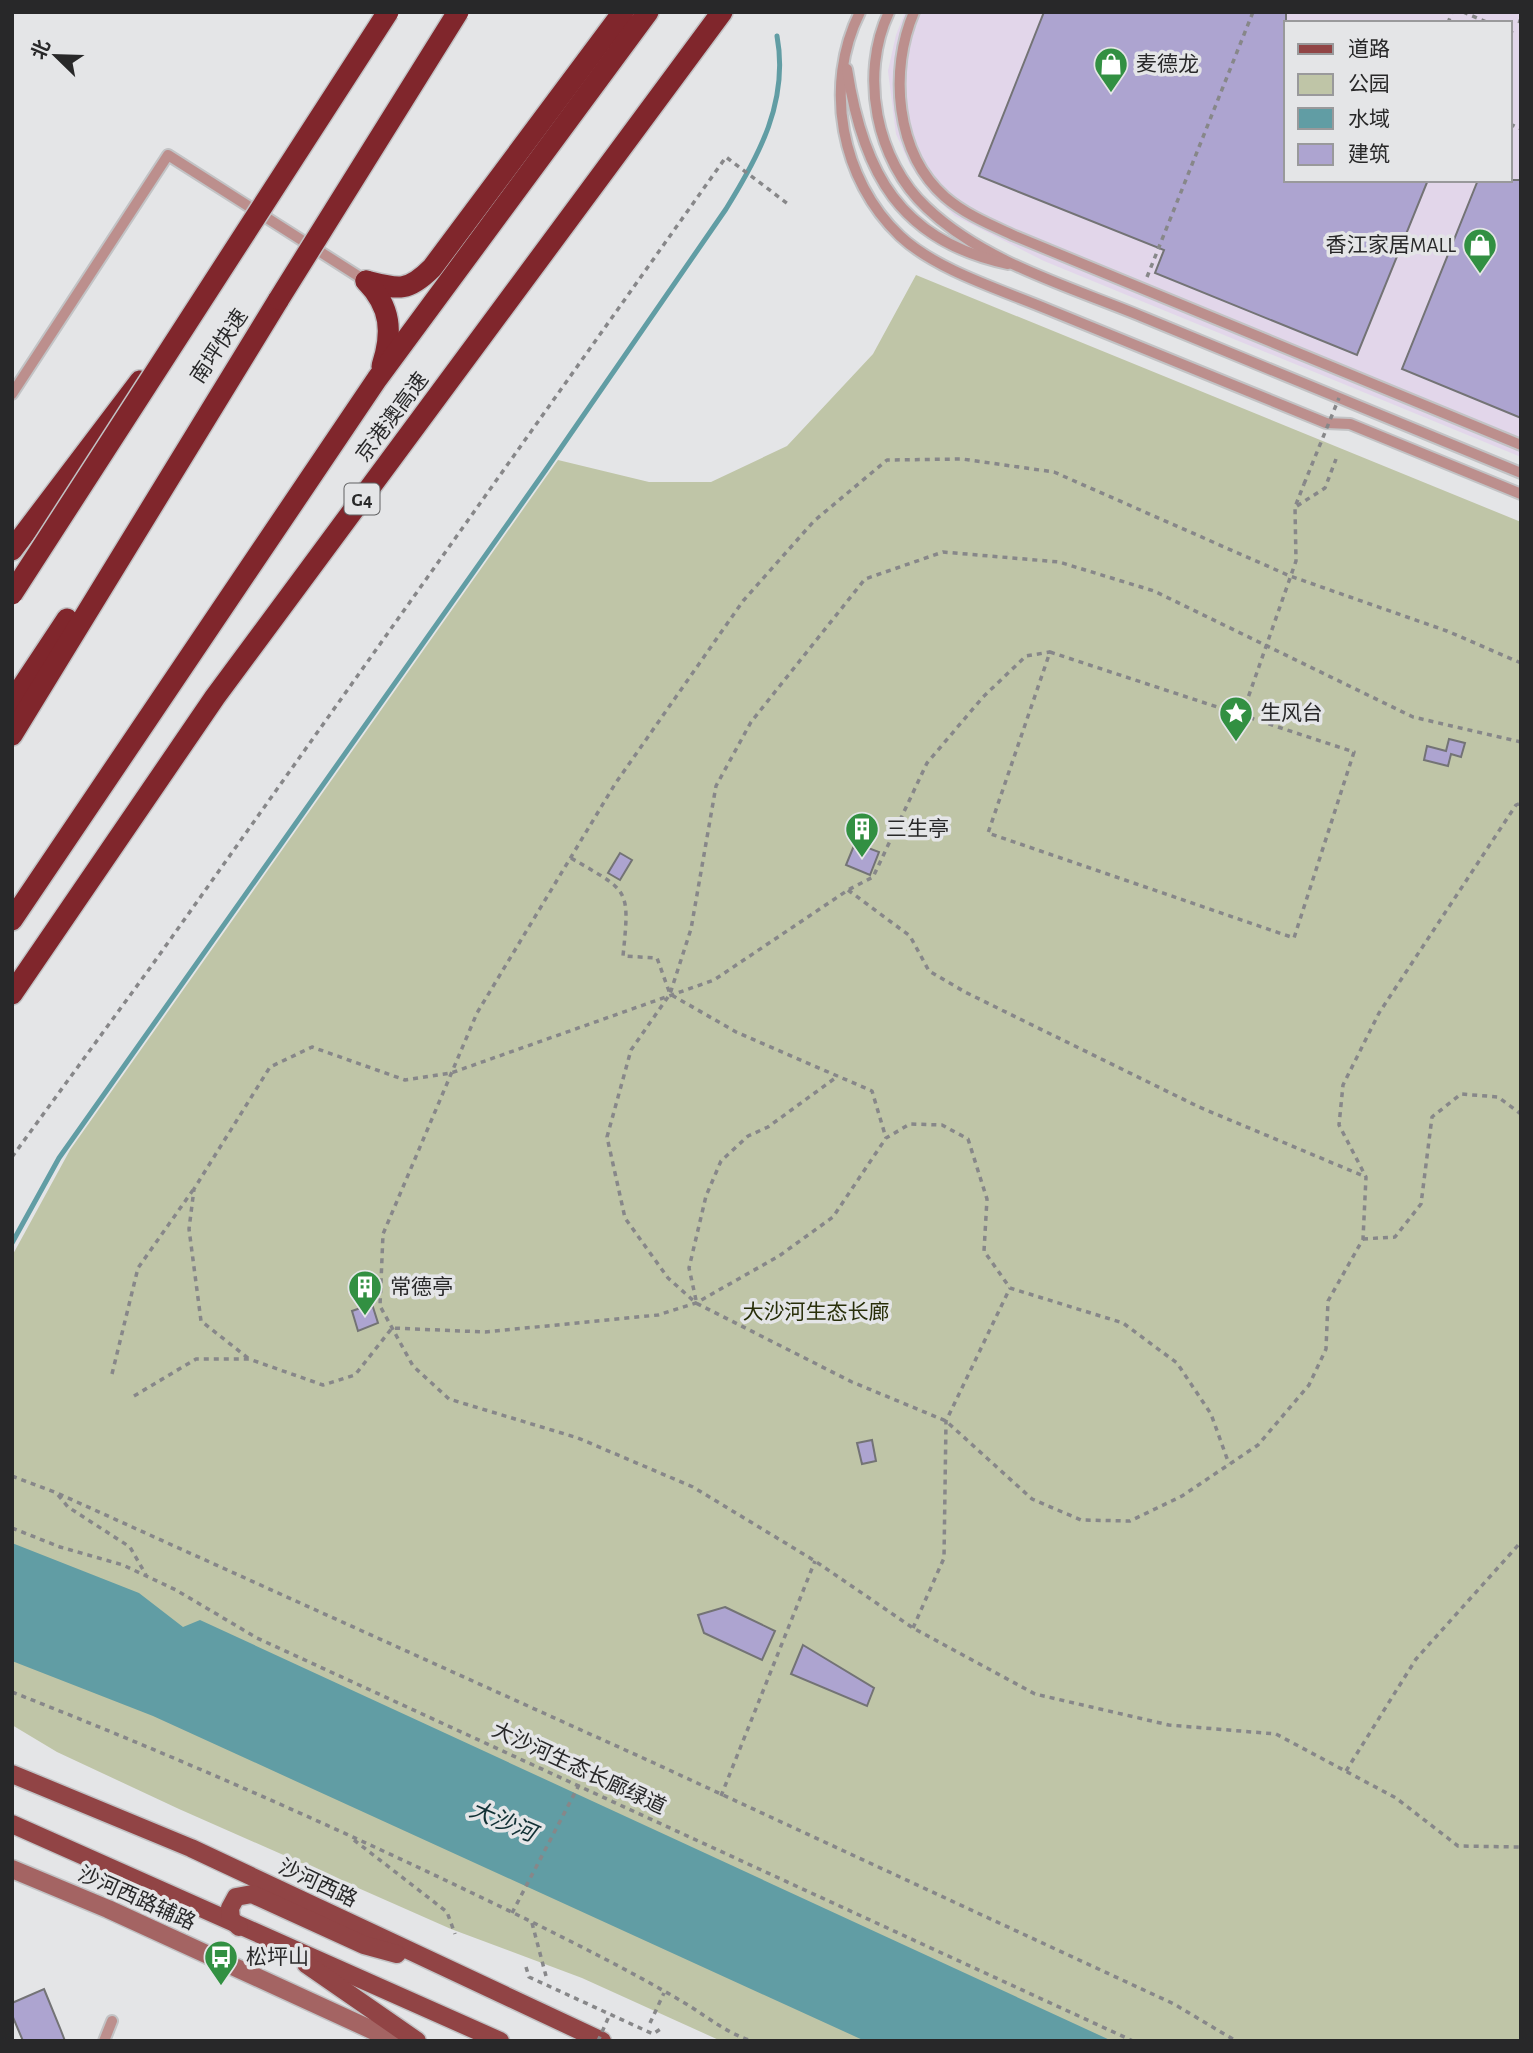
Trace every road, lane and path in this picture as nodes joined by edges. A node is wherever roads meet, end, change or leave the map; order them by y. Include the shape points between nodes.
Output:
1 (388, 12) edge
2 (458, 12) edge
3 (623, 12) edge
4 (648, 12) edge
5 (722, 12) edge
6 (860, 12) edge
7 (889, 12) edge
8 (914, 12) edge
9 (1253, 12) edge
10 (1463, 12) edge
11 (1484, 21) edge
12 (845, 56) junction
13 (789, 204) dead end
14 (229, 261) junction
15 (1025, 268) junction
16 (366, 281) junction
17 (1142, 288) junction
18 (279, 299) junction
19 (377, 379) junction
20 (12, 394) edge
21 (1339, 398) junction
22 (1521, 445) edge
23 (1336, 459) dead end
24 (1521, 473) edge
25 (1521, 494) edge
26 (1296, 507) junction
27 (12, 550) edge
28 (1290, 576) junction
29 (12, 594) edge
30 (1266, 646) junction
31 (1050, 652) junction
32 (1521, 663) edge
33 (12, 702) edge
34 (1242, 715) junction
35 (12, 735) edge
36 (1521, 742) edge
37 (1521, 803) edge
38 (571, 858) junction
39 (848, 890) junction
40 (12, 919) edge
41 (12, 993) edge
42 (670, 994) junction
43 (451, 1073) junction
44 (838, 1076) junction
45 (1521, 1114) edge
46 (886, 1138) junction
47 (12, 1157) edge
48 (1366, 1177) junction
49 (194, 1189) junction
50 (1363, 1239) junction
51 (1010, 1288) junction
52 (696, 1303) junction
53 (392, 1328) junction
54 (249, 1359) junction
55 (112, 1374) dead end
56 (134, 1396) dead end
57 (946, 1421) junction
58 (1229, 1464) junction
59 (12, 1476) edge
60 (57, 1493) junction
61 (12, 1528) edge
62 (1521, 1542) edge
63 (815, 1561) junction
64 (147, 1577) junction
65 (913, 1628) junction
66 (12, 1692) edge
67 (1346, 1771) junction
68 (12, 1774) edge
69 (579, 1785) junction
70 (721, 1796) junction
71 (12, 1824) edge
72 (347, 1835) junction
73 (1521, 1847) edge
74 (12, 1869) edge
75 (512, 1913) junction
76 (532, 1923) junction
77 (240, 1927) junction
78 (455, 1934) dead end
79 (275, 1942) junction
80 (435, 1963) junction
81 (526, 1967) dead end
82 (546, 1976) dead end
83 (664, 1993) junction
84 (610, 2014) junction
85 (112, 2021) dead end
86 (650, 2023) dead end
87 (662, 2028) dead end
88 (104, 2041) edge
89 (396, 2041) edge
90 (417, 2041) edge
91 (500, 2041) edge
92 (600, 2041) edge
93 (752, 2041) edge
94 (1133, 2041) edge
95 (1236, 2041) edge

1 - 14 highway, 南坪快速, bridge
2 - 18 highway, 南坪快速, bridge
3 - 16 highway via 432,268 406,288
4 - 19 highway, 京港澳高速 / G4
5 - 41 highway, 京港澳高速 / G4 via 215,697
6 - 12 lane
7 - 15 lane via 874,75 875,104 891,158 924,206 945,225
8 - 17 lane via 901,53 902,110 908,137 929,178 962,210
9 - 17 path
10 - 11 path
12 - 15 lane via 874,168 903,210 918,226 960,250
12 - 25 lane via 841,117 853,162 869,198 902,239 943,264 1179,363 1326,423 1350,424
13 - 47 path via 726,157
14 - 27 highway, bridge
14 - 29 highway, 南坪快速, bridge
15 - 21 lane
16 - 19 highway via 385,304 388,322 388,341
16 - 20 lane via 168,155
17 - 22 lane
18 - 33 highway, 南坪快速
18 - 35 highway
19 - 40 highway, 京港澳高速 / G4
21 - 24 lane
21 - 26 path, bridge
23 - 26 path via 1325,488
26 - 28 path via 1296,561
28 - 30 path
28 - 32 path
28 - 38 path via 1054,472 962,459 887,460 814,521 743,601 615,785
30 - 34 path
30 - 36 path via 1413,717
30 - 42 path via 1154,591 1059,562 943,552 865,579 751,722 716,786 691,929
31 - 34 path
31 - 34 path via 988,833 1294,938 1354,752
31 - 39 path via 1026,656 983,696 927,762 873,877
37 - 48 path via 1380,1013 1343,1085 1339,1125
38 - 42 path via 619,887 626,898 623,956 657,958
38 - 43 path via 477,1013
39 - 42 path via 714,980
39 - 48 path via 910,936 929,971 965,992 1199,1107
42 - 43 path
42 - 44 path via 736,1032
42 - 52 path via 631,1050 607,1137 625,1218 668,1278
43 - 49 path via 405,1080 312,1047 270,1067
43 - 53 path via 383,1234 380,1306
44 - 46 path via 872,1091
44 - 52 path via 768,1127 748,1136 721,1161 706,1196 688,1268
45 - 50 path via 1498,1097 1461,1094 1432,1117 1421,1204 1395,1237
46 - 51 path via 910,1124 942,1125 968,1139 987,1199 984,1251
46 - 52 path via 833,1217 779,1256
48 - 50 path
49 - 54 path via 189,1229 201,1321
49 - 55 path via 138,1268
50 - 58 path via 1328,1301 1326,1349 1309,1385 1258,1445
51 - 57 path
51 - 58 path via 1123,1323 1177,1363 1211,1414
52 - 53 path via 658,1315 499,1331
52 - 57 path via 852,1382
53 - 54 path via 355,1375 323,1385
53 - 63 path via 413,1366 449,1399 578,1438 693,1487
54 - 56 path via 197,1359
57 - 58 path via 1032,1499 1081,1520 1130,1521 1182,1496
57 - 65 path via 944,1558
59 - 60 path
60 - 64 path via 68,1507 130,1547
60 - 70 path
61 - 64 path, 大沙河生态长廊绿道 via 123,1564
62 - 67 path via 1416,1659
63 - 65 path
63 - 70 path
64 - 69 path, 大沙河生态长廊绿道 via 257,1638
65 - 67 path via 1035,1694 1169,1725 1276,1734
66 - 72 path via 154,1747
67 - 73 path via 1396,1798 1458,1846
68 - 80 main road, 沙河西路 via 191,1849
69 - 75 path
69 - 94 path, 大沙河生态长廊绿道
70 - 95 path via 1174,2004
71 - 77 main road
72 - 75 path
72 - 78 path via 447,1912
74 - 89 main road, 沙河西路辅路
75 - 76 path
76 - 82 path
76 - 83 path
77 - 79 main road
77 - 80 main road via 231,1919 230,1908 236,1897 252,1894 364,1945
79 - 90 main road
79 - 91 main road
80 - 92 main road, 沙河西路
81 - 84 path via 529,1976
83 - 86 path
83 - 93 path
84 - 87 path via 653,2034
84 - 92 path, bridge
85 - 88 lane

